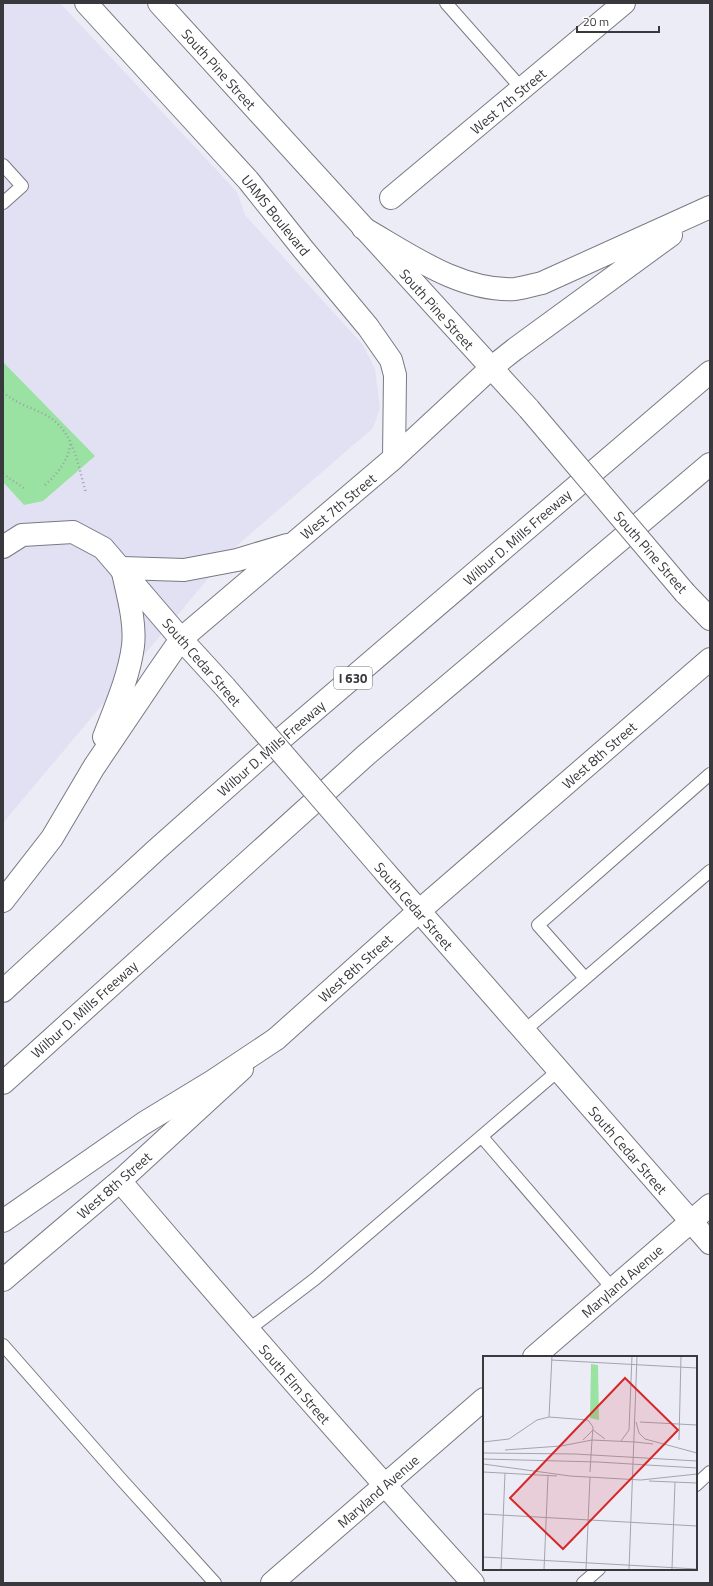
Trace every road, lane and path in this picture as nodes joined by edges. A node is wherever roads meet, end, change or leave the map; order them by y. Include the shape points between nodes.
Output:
1 (86, 3) edge
2 (159, 3) edge
3 (446, 3) edge
4 (624, 3) edge
5 (522, 89) junction
6 (3, 165) edge
7 (391, 198) dead end
8 (3, 203) edge
9 (707, 209) edge
10 (363, 228) junction
11 (491, 368) junction
12 (710, 372) edge
13 (3, 392) edge
14 (71, 441) junction
15 (394, 458) junction
16 (710, 464) edge
17 (3, 474) edge
18 (45, 485) dead end
19 (25, 490) dead end
20 (86, 492) dead end
21 (296, 542) junction
22 (3, 547) edge
23 (122, 568) junction
24 (710, 619) edge
25 (182, 639) junction
26 (710, 660) edge
27 (94, 767) junction
28 (710, 774) edge
29 (710, 871) edge
30 (3, 901) edge
31 (419, 911) junction
32 (585, 978) junction
33 (3, 992) edge
34 (524, 1031) junction
35 (276, 1039) junction
36 (559, 1070) junction
37 (3, 1083) edge
38 (482, 1137) junction
39 (120, 1181) junction
40 (710, 1205) edge
41 (3, 1221) edge
42 (691, 1222) junction
43 (710, 1243) edge
44 (3, 1280) edge
45 (613, 1289) junction
46 (248, 1330) junction
47 (3, 1345) edge
48 (535, 1356) edge
49 (483, 1401) edge
50 (710, 1472) edge
51 (697, 1484) edge
52 (384, 1485) junction
53 (598, 1570) edge
54 (215, 1583) edge
55 (272, 1583) edge
56 (473, 1583) edge
57 (583, 1583) edge

1 - 15 main road, UAMS Boulevard via 248,180 368,327 391,360 395,375
2 - 10 main road, South Pine Street
3 - 5 lane
4 - 5 main road, West 7th Street
5 - 7 main road, West 7th Street
6 - 8 lane via 22,186
9 - 10 main road via 542,283 515,289 486,287 460,281
9 - 11 main road, West 7th Street
10 - 11 main road, South Pine Street
11 - 15 main road, West 7th Street
11 - 24 main road, South Pine Street, bridge
12 - 33 main road, Wilbur D. Mills Freeway / I 630 via 275,744
13 - 14 path via 59,425
14 - 18 path via 68,456 56,475
14 - 20 path
15 - 21 main road, West 7th Street
16 - 37 main road, Wilbur D. Mills Freeway via 366,755
17 - 19 path
21 - 23 main road via 237,560 184,570
21 - 25 main road, West 7th Street
22 - 23 main road via 22,535 73,532 103,548
23 - 25 main road, South Cedar Street
23 - 27 main road via 131,614 133,645 127,672
25 - 27 main road, West 7th Street
25 - 31 main road, South Cedar Street, bridge
26 - 31 main road, West 8th Street
27 - 30 main road via 52,838
28 - 32 lane via 538,925
29 - 32 lane
31 - 34 main road, South Cedar Street
31 - 35 main road, West 8th Street
32 - 34 lane
34 - 36 main road, South Cedar Street
35 - 39 main road, West 8th Street
35 - 41 main road via 213,1081 144,1122
36 - 38 lane
36 - 42 main road, South Cedar Street
38 - 45 lane
38 - 46 lane via 315,1279
39 - 44 main road, West 8th Street
39 - 46 main road, South Elm Street
40 - 42 main road, Maryland Avenue
42 - 43 main road, South Cedar Street
42 - 45 main road, Maryland Avenue
45 - 48 main road, Maryland Avenue
46 - 52 main road, South Elm Street
47 - 54 lane
49 - 52 main road, Maryland Avenue
50 - 51 lane
52 - 55 main road, Maryland Avenue
52 - 56 main road, South Elm Street
53 - 57 lane

